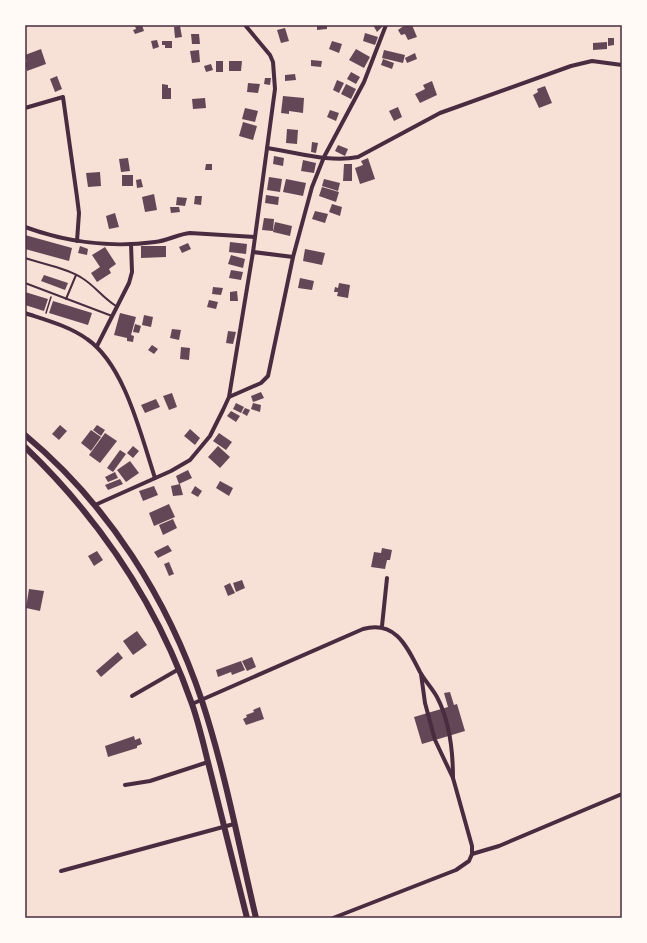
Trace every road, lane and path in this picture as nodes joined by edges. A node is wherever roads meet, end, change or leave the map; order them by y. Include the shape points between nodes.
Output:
1 (245, 25) edge
2 (386, 25) edge
3 (622, 65) edge
4 (25, 108) edge
5 (267, 148) junction
6 (324, 157) junction
7 (25, 227) edge
8 (255, 237) junction
9 (77, 241) junction
10 (131, 244) junction
11 (253, 252) junction
12 (294, 257) junction
13 (25, 258) edge
14 (76, 275) junction
15 (25, 283) edge
16 (52, 294) junction
17 (66, 299) junction
18 (118, 307) junction
19 (25, 313) edge
20 (113, 316) junction
21 (44, 319) junction
22 (97, 346) junction
23 (229, 397) junction
24 (25, 435) edge
25 (30, 440) junction
26 (25, 447) edge
27 (155, 478) junction
28 (86, 495) junction
29 (77, 502) junction
30 (95, 505) junction
31 (387, 578) dead end
32 (382, 626) junction
33 (179, 670) junction
34 (421, 673) junction
35 (132, 696) dead end
36 (201, 700) junction
37 (192, 704) junction
38 (208, 762) junction
39 (453, 778) junction
40 (125, 786) dead end
41 (622, 794) edge
42 (234, 824) junction
43 (224, 826) junction
44 (472, 854) junction
45 (61, 871) dead end
46 (247, 918) edge
47 (256, 918) edge
48 (334, 918) edge

1 - 5 street via 266,49 273,62 274,89
2 - 6 street via 364,82
3 - 6 street via 592,61 571,66 440,113 358,157
4 - 9 street via 63,97 78,205
5 - 6 street
5 - 8 street
6 - 12 street via 312,187
7 - 9 street
8 - 10 street via 181,234 165,240
8 - 11 street
9 - 10 street
10 - 18 street via 132,272
11 - 12 street
11 - 23 street
12 - 23 street via 268,376 261,383
13 - 14 lane
14 - 17 lane
14 - 18 lane
15 - 16 lane
16 - 17 lane
16 - 21 path
17 - 20 lane
18 - 20 street
19 - 21 street
20 - 22 street
21 - 22 street via 74,331
22 - 27 street via 124,390
23 - 27 street via 217,423 198,453 182,466
24 - 25 highway
25 - 26 lane
25 - 28 highway
26 - 29 highway
27 - 30 street
28 - 29 highway
28 - 30 highway
29 - 33 highway via 138,586
30 - 36 highway via 147,579 169,620
31 - 32 street
32 - 34 street via 399,638
32 - 36 street via 363,629
33 - 35 street
33 - 37 highway
34 - 39 street via 425,703 435,740
34 - 39 street via 442,709 452,746
36 - 37 street
36 - 42 highway
37 - 38 highway
38 - 40 street via 150,781
38 - 43 highway
39 - 44 street via 470,837
41 - 44 street via 499,846
42 - 43 street
42 - 47 highway
43 - 45 street
43 - 46 highway
44 - 48 street via 469,861 456,870

